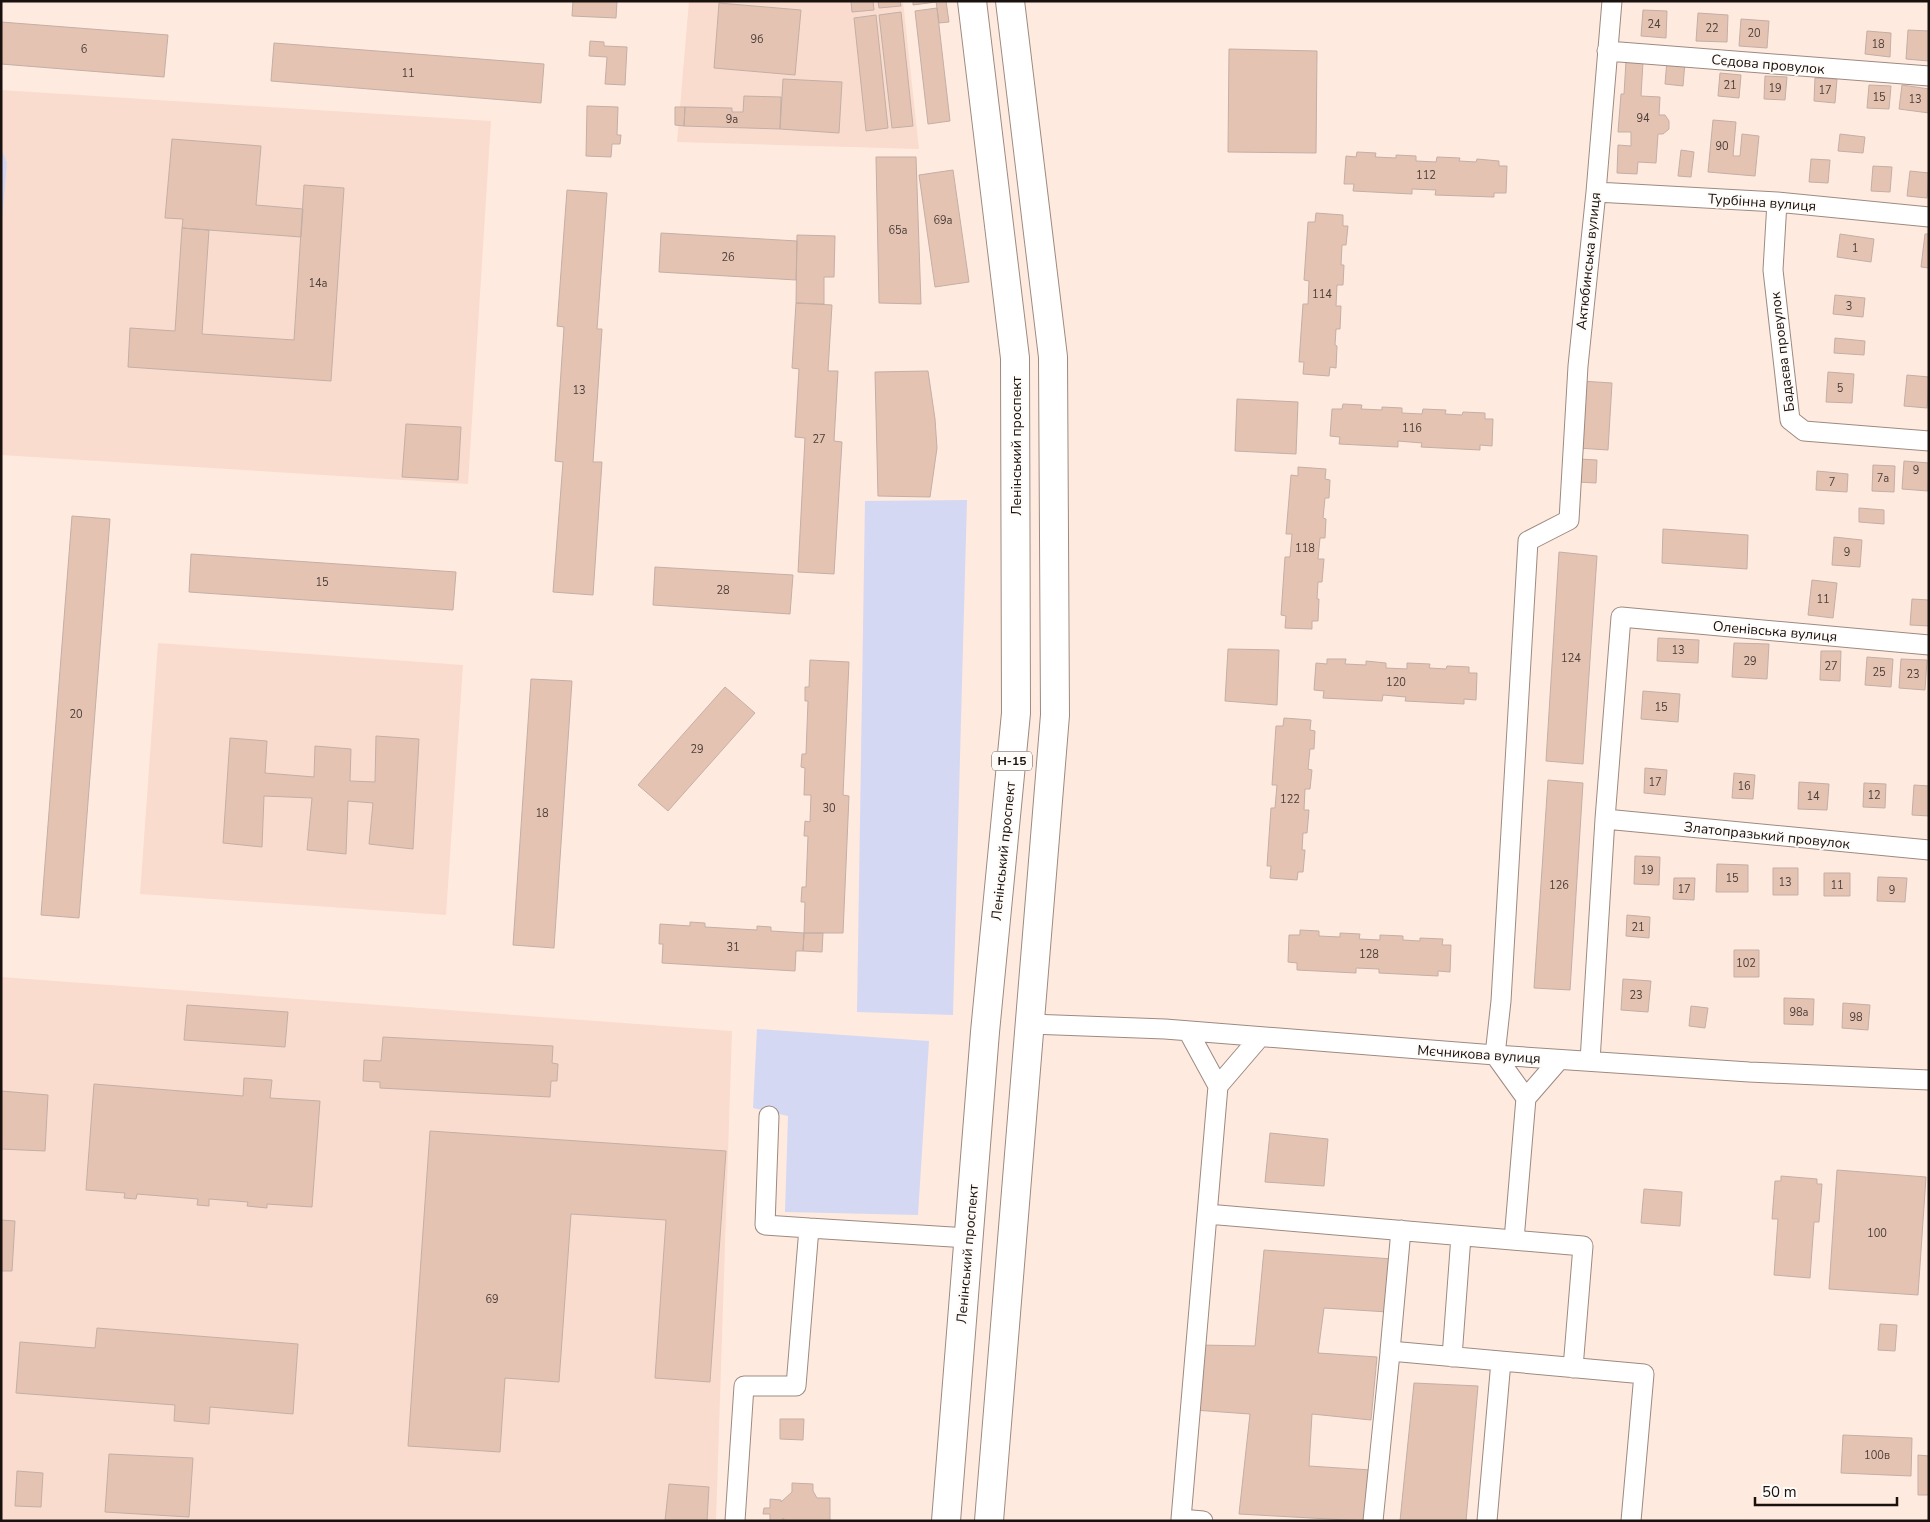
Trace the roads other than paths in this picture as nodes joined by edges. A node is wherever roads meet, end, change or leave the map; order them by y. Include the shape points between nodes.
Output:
1 (972, 1) edge
2 (1010, 1) edge
3 (1612, 1) edge
4 (1607, 51) junction
5 (1929, 76) edge
6 (1596, 192) junction
7 (1777, 202) junction
8 (1929, 217) edge
9 (1929, 441) edge
10 (1929, 645) edge
11 (1605, 819) junction
12 (1929, 850) edge
13 (1030, 1024) junction
14 (1188, 1030) junction
15 (1260, 1036) junction
16 (1495, 1056) junction
17 (1559, 1060) junction
18 (1590, 1062) junction
19 (1929, 1080) edge
20 (1218, 1086) junction
21 (1526, 1098) junction
22 (768, 1116) dead end
23 (1207, 1214) junction
24 (809, 1228) junction
25 (1401, 1230) junction
26 (1461, 1236) junction
27 (968, 1238) junction
28 (1514, 1240) junction
29 (1391, 1343) junction
30 (1452, 1357) junction
31 (1501, 1362) junction
32 (1573, 1368) junction
33 (947, 1510) edge
34 (990, 1511) edge
35 (735, 1521) edge
36 (1203, 1521) edge
37 (1373, 1521) edge
38 (1487, 1521) edge
39 (1631, 1521) edge

1 - 27 main road, Ленінський проспект / Н-15 via 1016,358 1016,713
2 - 13 main road, Н-15 via 1053,357 1055,715
3 - 4 street, Актюбинська вулиця
4 - 5 street, Сєдова провулок
4 - 6 street, Актюбинська вулиця
6 - 7 street, Турбінна вулиця
6 - 16 street, Актюбинська вулиця via 1578,366 1569,520 1528,541 1502,1001
7 - 8 street, Турбінна вулиця
7 - 9 street, Бадаєва провулок via 1773,270 1790,420 1804,431
10 - 11 street, Оленівська вулиця via 1620,617
11 - 12 street, Златопразький провулок
11 - 18 street
13 - 14 street, Мєчникова вулиця
13 - 34 main road, Н-15
14 - 15 street, Мєчникова вулиця
14 - 20 street
15 - 16 street, Мєчникова вулиця
15 - 20 street
16 - 17 street, Мєчникова вулиця
16 - 21 street
17 - 18 street, Мєчникова вулиця
17 - 21 street
18 - 19 street, Мєчникова вулиця
20 - 23 street
21 - 28 street
22 - 24 street via 765,1225
23 - 25 street
23 - 36 street via 1181,1519
24 - 27 street
24 - 35 street via 796,1386 744,1386
25 - 26 street
25 - 29 street
26 - 28 street
26 - 30 street
27 - 33 main road, Ленінський проспект / Н-15
28 - 32 street via 1583,1246
29 - 30 street via 1390,1351
29 - 37 street
30 - 31 street
31 - 32 street
31 - 38 street
32 - 39 street via 1644,1374
33 - 34 main road

